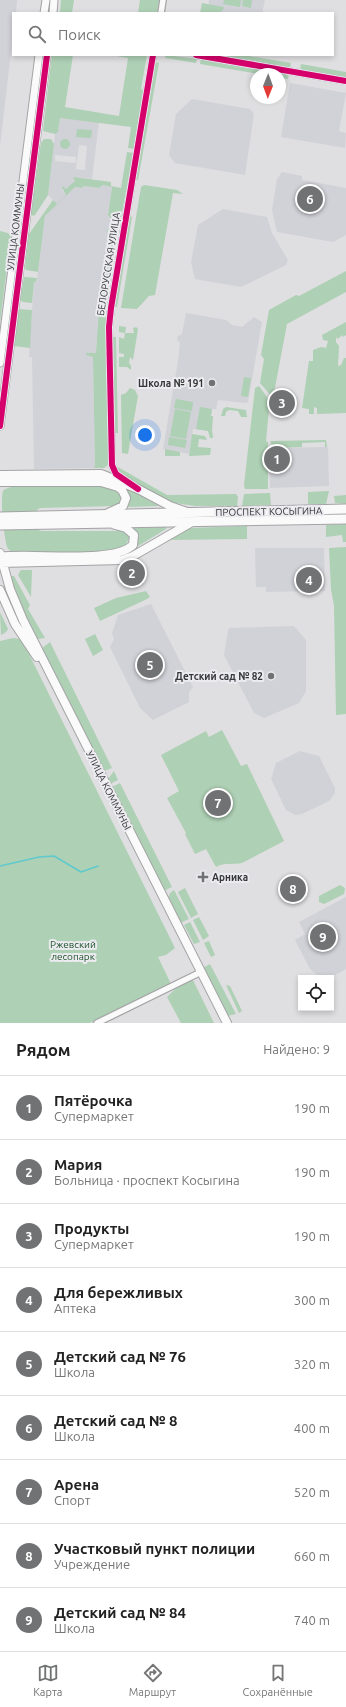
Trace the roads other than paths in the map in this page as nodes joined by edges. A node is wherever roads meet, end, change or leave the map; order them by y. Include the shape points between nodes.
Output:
1 (46, 0) edge
2 (54, 0) edge
3 (163, 0) edge
4 (44, 12) edge
5 (52, 12) edge
6 (160, 12) edge
7 (39, 56) edge
8 (47, 56) edge
9 (153, 56) edge
10 (202, 56) edge
11 (346, 81) edge
12 (0, 363) edge
13 (0, 426) edge
14 (112, 465) junction
15 (101, 474) junction
16 (0, 475) edge
17 (0, 482) edge
18 (138, 489) junction
19 (346, 509) edge
20 (0, 516) edge
21 (192, 517) junction
22 (346, 519) edge
23 (38, 520) junction
24 (100, 520) junction
25 (0, 525) edge
26 (1, 559) edge
27 (0, 590) edge
28 (199, 973) junction
29 (97, 1023) edge
30 (221, 1023) edge
31 (227, 1023) edge

1 - 4 street
2 - 5 street
3 - 6 street
7 - 12 street, УЛИЦА КОММУНЫ
8 - 13 street, УЛИЦА КОММУНЫ
9 - 14 street, БЕЛОРУССКАЯ УЛИЦА via 110,308
10 - 11 street
14 - 15 street
14 - 18 street via 116,474
15 - 16 main road, ПРОСПЕКТ КОСЫГИНА
15 - 18 main road, ПРОСПЕКТ КОСЫГИНА
17 - 24 main road, ПРОСПЕКТ КОСЫГИНА via 87,481 110,484 122,490 126,498 123,506
18 - 21 main road, ПРОСПЕКТ КОСЫГИНА
19 - 21 main road, ПРОСПЕКТ КОСЫГИНА
20 - 23 main road
21 - 22 main road, ПРОСПЕКТ КОСЫГИНА
21 - 24 main road, ПРОСПЕКТ КОСЫГИНА
21 - 26 main road, ПРОСПЕКТ КОСЫГИНА via 133,556 122,560
23 - 24 main road, ПРОСПЕКТ КОСЫГИНА
23 - 25 main road
24 - 26 main road, ПРОСПЕКТ КОСЫГИНА via 126,528 134,535 133,545 121,552 110,554
26 - 28 main road, УЛИЦА КОММУНЫ via 23,620
27 - 28 main road, УЛИЦА КОММУНЫ via 15,624 32,649
28 - 29 street
28 - 30 main road, УЛИЦА КОММУНЫ
28 - 31 main road, УЛИЦА КОММУНЫ

